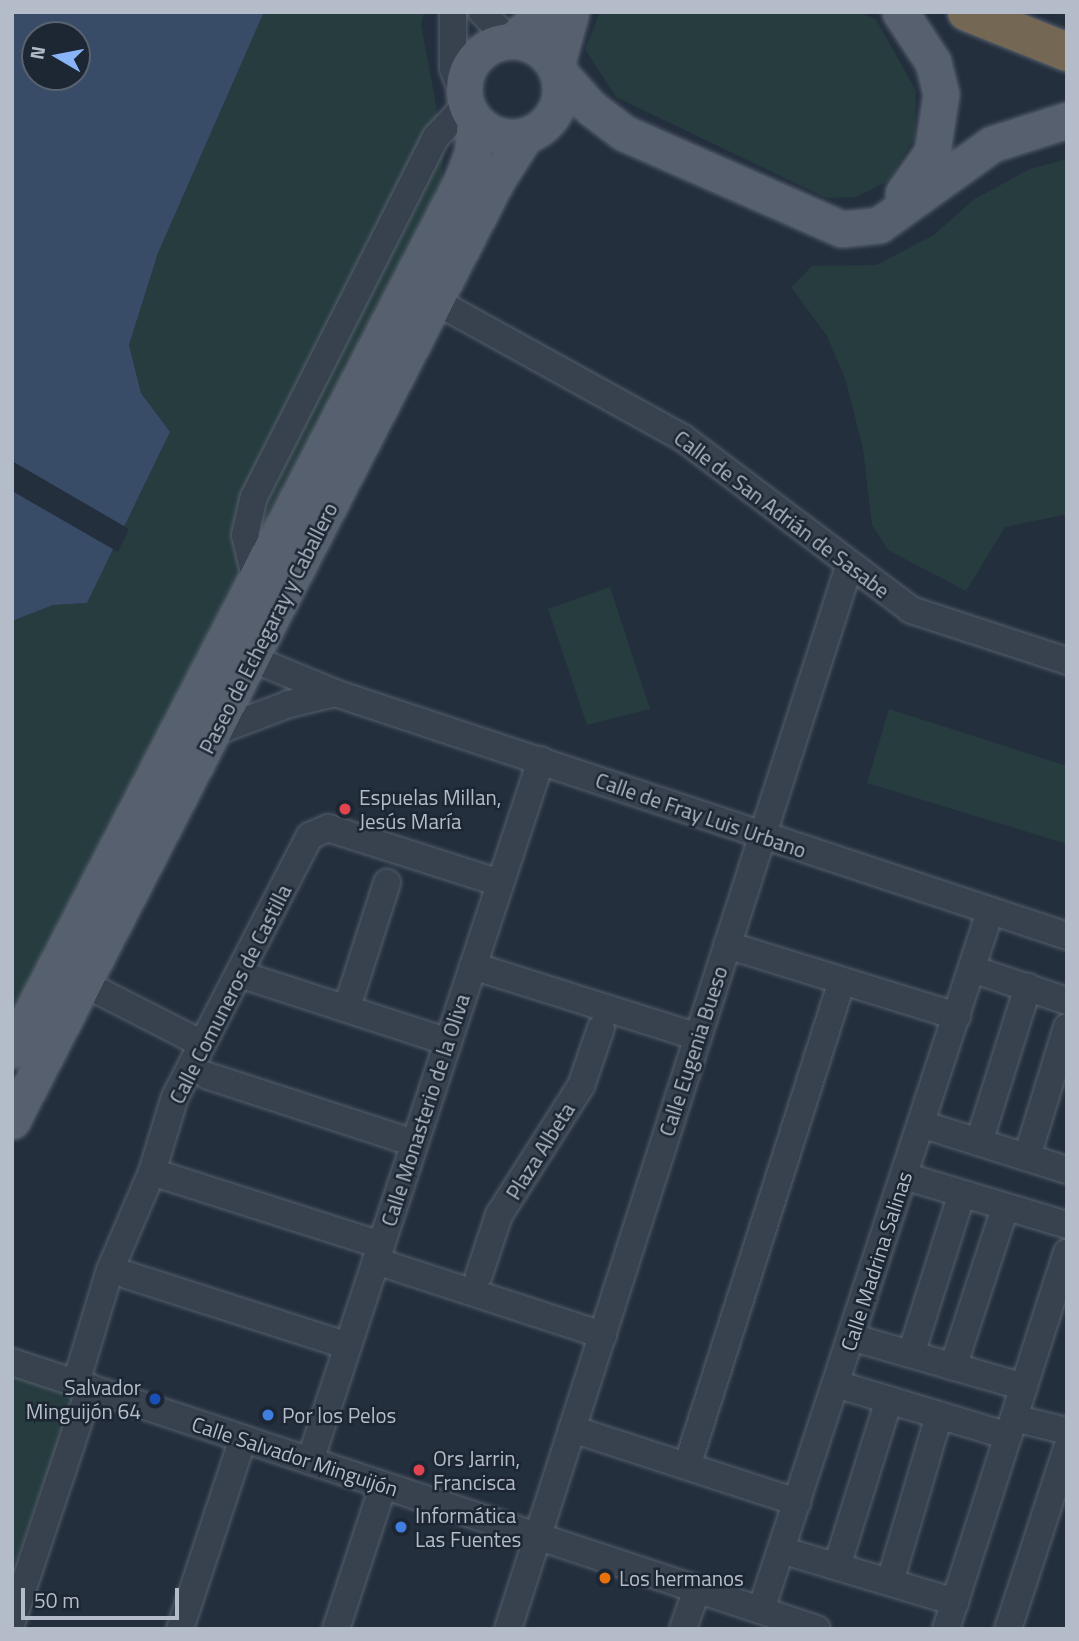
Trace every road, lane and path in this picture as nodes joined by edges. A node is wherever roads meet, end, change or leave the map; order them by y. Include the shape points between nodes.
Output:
1 (453, 12) edge
2 (482, 12) edge
3 (544, 12) edge
4 (571, 12) edge
5 (900, 12) edge
6 (967, 12) edge
7 (511, 40) junction
8 (1067, 52) edge
9 (557, 69) junction
10 (469, 107) junction
11 (1067, 120) edge
12 (531, 133) junction
13 (624, 133) junction
14 (815, 218) junction
15 (435, 301) junction
16 (849, 566) junction
17 (232, 626) junction
18 (253, 659) junction
19 (1067, 661) edge
20 (335, 693) junction
21 (215, 732) junction
22 (541, 760) junction
23 (762, 836) junction
24 (387, 883) dead end
25 (500, 883) junction
26 (990, 912) junction
27 (1067, 936) edge
28 (727, 945) junction
29 (473, 966) junction
30 (972, 969) junction
31 (239, 974) junction
32 (842, 981) junction
33 (85, 984) junction
34 (1028, 988) junction
35 (351, 995) dead end
36 (1067, 1001) edge
37 (957, 1016) junction
38 (601, 1027) dead end
39 (1067, 1027) edge
40 (698, 1037) junction
41 (448, 1042) junction
42 (202, 1044) junction
43 (12, 1050) edge
44 (208, 1076) dead end
45 (12, 1121) edge
46 (921, 1124) junction
47 (399, 1138) dead end
48 (979, 1142) junction
49 (1027, 1157) junction
50 (1067, 1170) edge
51 (152, 1172) junction
52 (904, 1176) junction
53 (961, 1196) junction
54 (1005, 1208) junction
55 (1067, 1225) edge
56 (378, 1253) junction
57 (1067, 1253) edge
58 (127, 1275) dead end
59 (479, 1275) dead end
60 (603, 1335) junction
61 (851, 1337) junction
62 (348, 1346) junction
63 (911, 1354) junction
64 (12, 1362) edge
65 (953, 1367) junction
66 (836, 1384) junction
67 (83, 1386) junction
68 (1024, 1387) junction
69 (889, 1400) junction
70 (939, 1415) junction
71 (1011, 1427) junction
72 (572, 1429) junction
73 (1067, 1431) edge
74 (243, 1439) junction
75 (1067, 1448) edge
76 (310, 1461) junction
77 (687, 1466) junction
78 (383, 1486) junction
79 (797, 1502) junction
80 (538, 1537) junction
81 (781, 1550) junction
82 (837, 1566) junction
83 (890, 1582) junction
84 (697, 1589) junction
85 (955, 1602) junction
86 (761, 1609) junction
87 (12, 1620) edge
88 (180, 1629) edge
89 (336, 1629) edge
90 (508, 1629) edge
91 (683, 1629) edge
92 (817, 1629) edge
93 (946, 1629) edge
94 (1009, 1629) edge

1 - 10 street via 453,68
2 - 7 street
3 - 7 main road
4 - 9 main road
5 - 14 main road via 926,48 937,75 940,113 932,152 906,191 879,211 852,218
6 - 8 highway
7 - 9 main road via 538,47
7 - 10 main road via 487,47 471,63
9 - 12 main road via 560,99 547,123
9 - 13 main road via 591,108
10 - 12 main road via 493,134
10 - 17 main road, Paseo de Echegaray y Caballero via 472,154 461,183
11 - 14 main road via 992,144 879,225 842,229
12 - 13 main road
12 - 15 main road, Paseo de Echegaray y Caballero via 508,160
13 - 14 main road
15 - 16 street, Calle de San Adrián de Sasabe via 683,438 749,484
15 - 18 main road, Paseo de Echegaray y Caballero
16 - 19 street, Calle de San Adrián de Sasabe via 911,610
16 - 23 street, Calle Eugenia Bueso
17 - 18 street via 237,645
17 - 43 main road, Paseo de Echegaray y Caballero
18 - 20 street, Calle de Fray Luis Urbano
18 - 21 main road, Paseo de Echegaray y Caballero
20 - 21 street via 289,704
20 - 22 street, Calle de Fray Luis Urbano
21 - 33 main road, Paseo de Echegaray y Caballero
22 - 23 street, Calle de Fray Luis Urbano
22 - 25 street, Calle Monasterio de la Oliva
23 - 26 street, Calle de Fray Luis Urbano
23 - 28 street, Calle Eugenia Bueso
24 - 35 street
25 - 29 street, Calle Monasterio de la Oliva
25 - 31 street, Calle Comuneros de Castilla via 328,828 318,829 310,836
26 - 27 street, Calle de Fray Luis Urbano
26 - 30 street, Calle Madrina Salinas
28 - 32 street
28 - 40 street, Calle Eugenia Bueso
29 - 40 street
29 - 41 street, Calle Monasterio de la Oliva
30 - 34 street
30 - 37 street, Calle Madrina Salinas
31 - 41 street
31 - 42 street, Calle Comuneros de Castilla
32 - 37 street
32 - 77 street
33 - 42 street
33 - 45 main road, Paseo de Echegaray y Caballero
34 - 36 street
34 - 48 street
37 - 46 street, Calle Madrina Salinas
38 - 59 street, Plaza Albeta via 581,1086 499,1215
39 - 49 street
40 - 60 street, Calle Eugenia Bueso
41 - 56 street, Calle Monasterio de la Oliva
42 - 51 street, Calle Comuneros de Castilla via 175,1097
44 - 47 street
46 - 48 street
46 - 52 street, Calle Madrina Salinas
48 - 49 street
49 - 50 street
51 - 56 street
51 - 67 street, Calle Comuneros de Castilla via 110,1270
52 - 53 street
52 - 61 street, Calle Madrina Salinas
53 - 54 street
53 - 63 street
54 - 55 street
54 - 65 street
56 - 60 street
56 - 62 street, Calle Monasterio de la Oliva
57 - 68 street
58 - 62 street
60 - 72 street, Calle Eugenia Bueso
61 - 63 street
61 - 66 street, Calle Madrina Salinas
62 - 76 street, Calle Monasterio de la Oliva
63 - 65 street
64 - 67 street, Calle Salvador Minguijón
65 - 68 street
66 - 69 street
66 - 79 street, Calle Madrina Salinas
67 - 74 street, Calle Salvador Minguijón
67 - 87 street, Calle Comuneros de Castilla
68 - 71 street
69 - 70 street
69 - 82 street
70 - 71 street
70 - 83 street
71 - 73 street
71 - 85 street
72 - 77 street
72 - 80 street, Calle Eugenia Bueso
74 - 76 street, Calle Salvador Minguijón
74 - 88 street
75 - 94 street
76 - 78 street, Calle Salvador Minguijón
77 - 79 street
78 - 80 street, Calle Salvador Minguijón
78 - 89 street
79 - 81 street, Calle Madrina Salinas
80 - 84 street, Calle Salvador Minguijón
80 - 90 street, Calle Eugenia Bueso
81 - 82 street
81 - 86 street, Calle Madrina Salinas
82 - 83 street
83 - 85 street
84 - 86 street, Calle Salvador Minguijón
84 - 91 street
85 - 93 street
86 - 92 street, Calle Salvador Minguijón

